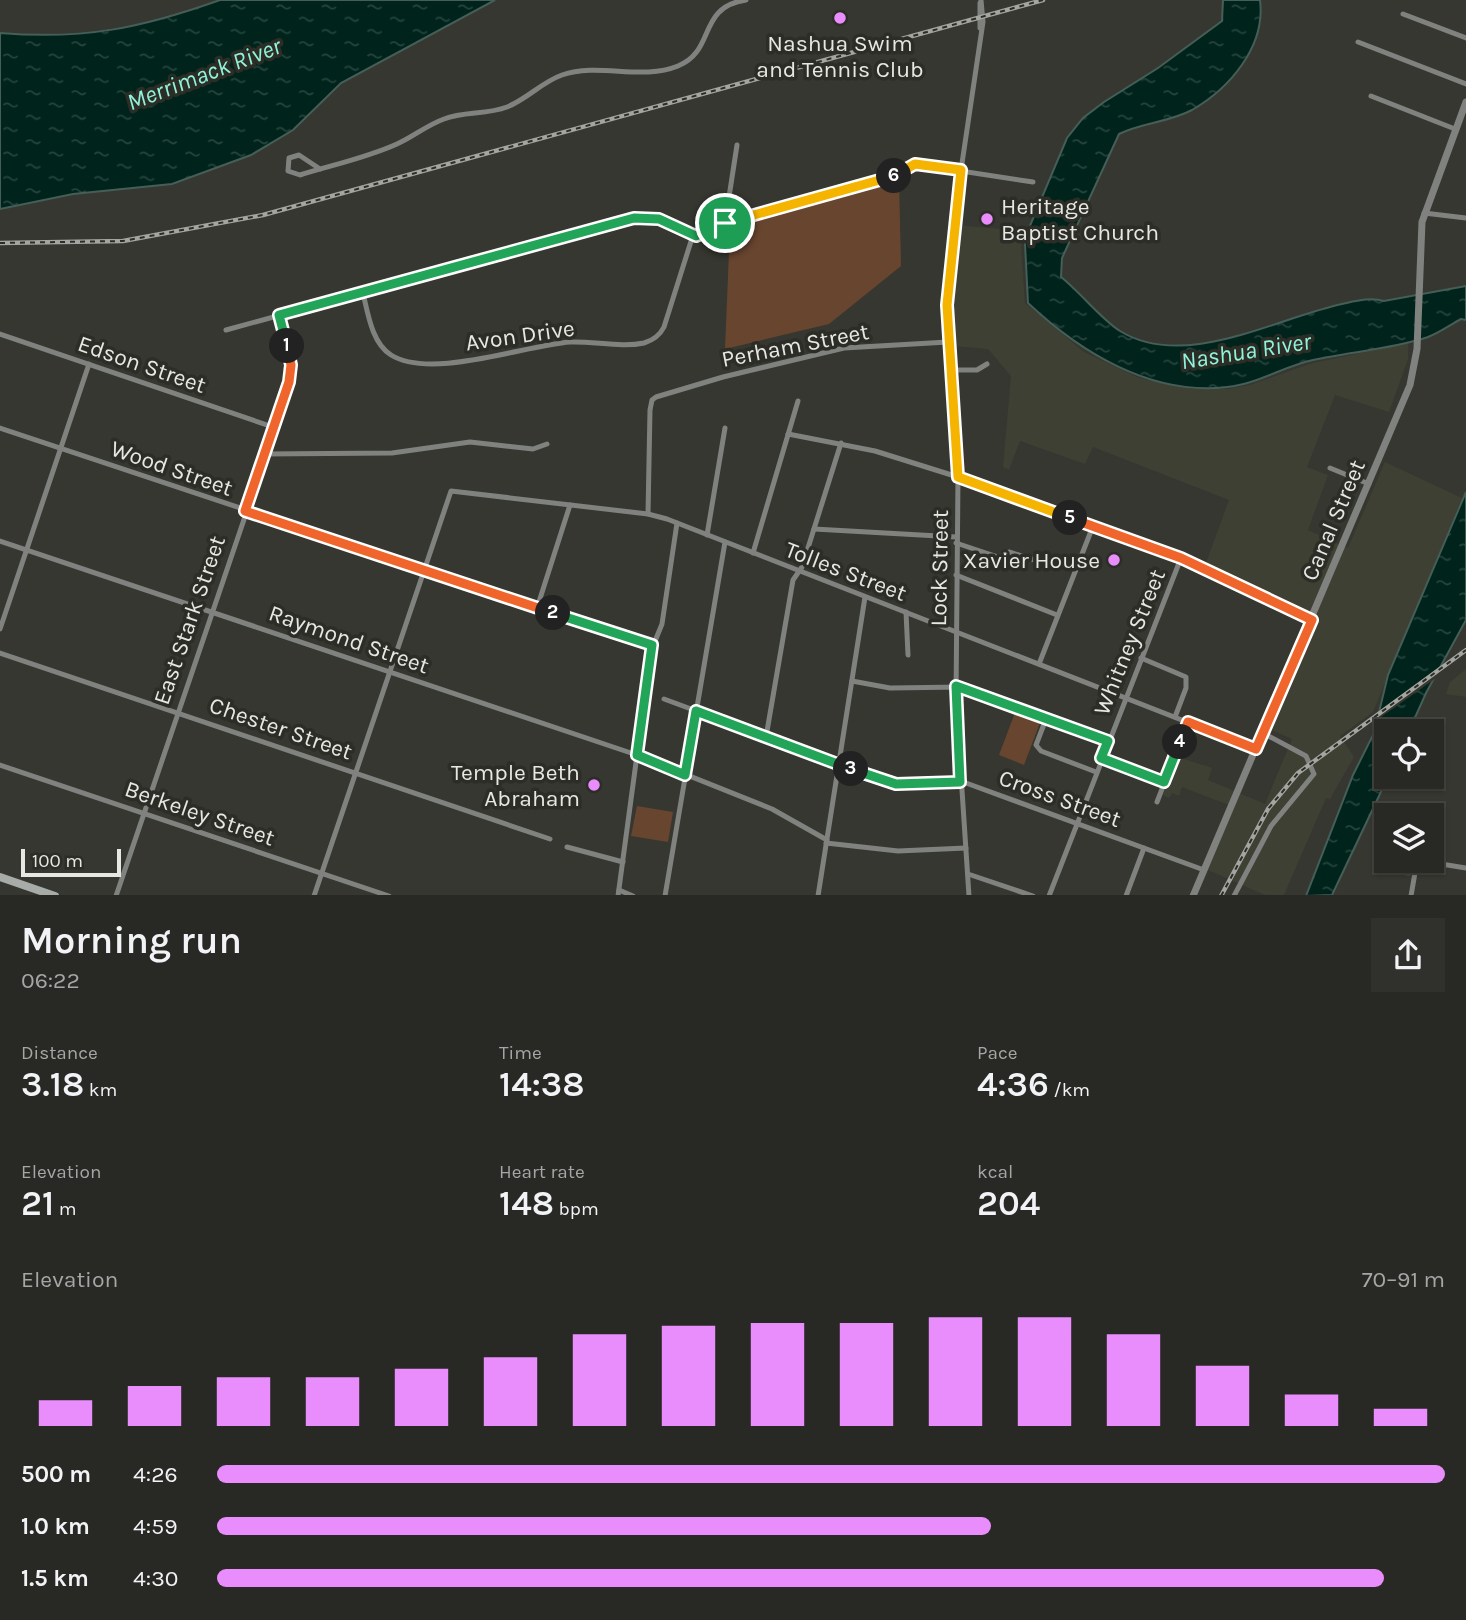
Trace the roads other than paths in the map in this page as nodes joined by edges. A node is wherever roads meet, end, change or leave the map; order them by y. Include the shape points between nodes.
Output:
1 (746, 0) edge
2 (981, 0) edge
3 (1403, 14) dead end
4 (1466, 38) edge
5 (1358, 41) dead end
6 (1466, 84) edge
7 (1371, 96) dead end
8 (1466, 102) edge
9 (1455, 129) junction
10 (737, 145) dead end
11 (320, 169) junction
12 (961, 170) junction
13 (1033, 182) dead end
14 (1424, 213) junction
15 (1466, 218) edge
16 (725, 223) junction
17 (692, 235) junction
18 (363, 293) junction
19 (279, 315) junction
20 (226, 330) dead end
21 (0, 334) edge
22 (948, 342) junction
23 (89, 364) junction
24 (988, 364) dead end
25 (951, 370) junction
26 (799, 401) dead end
27 (273, 427) junction
28 (0, 428) edge
29 (725, 428) dead end
30 (788, 434) junction
31 (841, 443) junction
32 (547, 444) dead end
33 (61, 449) junction
34 (264, 454) junction
35 (1330, 468) dead end
36 (958, 477) junction
37 (1369, 484) junction
38 (570, 505) junction
39 (245, 511) junction
40 (649, 514) junction
41 (677, 523) junction
42 (1093, 526) junction
43 (814, 529) junction
44 (707, 535) junction
45 (956, 540) junction
46 (0, 541) edge
47 (725, 542) junction
48 (27, 550) junction
49 (753, 553) junction
50 (1181, 558) junction
51 (1041, 562) dead end
52 (424, 570) junction
53 (799, 571) junction
54 (956, 575) junction
55 (865, 597) junction
56 (537, 608) junction
57 (211, 611) junction
58 (906, 612) junction
59 (1058, 615) junction
60 (1312, 620) junction
61 (0, 629) edge
62 (954, 632) junction
63 (652, 645) junction
64 (0, 653) edge
65 (908, 655) dead end
66 (1141, 658) junction
67 (1039, 664) junction
68 (389, 671) junction
69 (852, 681) junction
70 (956, 686) junction
71 (1124, 698) junction
72 (664, 699) dead end
73 (696, 711) junction
74 (177, 712) junction
75 (1175, 717) junction
76 (1046, 719) junction
77 (1188, 722) junction
78 (1263, 733) junction
79 (766, 737) junction
80 (1108, 741) junction
81 (1256, 749) junction
82 (637, 755) junction
83 (1101, 758) junction
84 (838, 764) junction
85 (0, 765) edge
86 (355, 772) junction
87 (1096, 772) junction
88 (685, 775) junction
89 (960, 782) junction
90 (1164, 782) junction
91 (1157, 802) dead end
92 (143, 813) junction
93 (1077, 823) junction
94 (550, 839) dead end
95 (826, 842) junction
96 (567, 847) dead end
97 (966, 848) junction
98 (1144, 848) junction
99 (623, 862) junction
100 (1444, 864) edge
101 (1466, 868) edge
102 (1204, 870) junction
103 (322, 873) junction
104 (1415, 873) edge
105 (968, 874) junction
106 (0, 877) edge
107 (619, 893) edge
108 (55, 895) edge
109 (116, 895) edge
110 (314, 895) edge
111 (389, 895) edge
112 (633, 895) edge
113 (664, 895) edge
114 (818, 895) edge
115 (969, 895) edge
116 (1033, 895) edge
117 (1049, 895) edge
118 (1126, 895) edge
119 (1193, 895) edge
120 (1234, 895) edge
121 (1411, 895) edge

1 - 11 street via 727,4 717,12 696,53 680,65 658,71 561,75 504,108 443,119 383,150
2 - 12 street, Lock Street via 981,34
3 - 4 street
5 - 6 street
7 - 9 street
8 - 9 street, Canal Street
9 - 14 street, Canal Street
10 - 16 street
11 - 11 street via 299,155 286,164 288,171 297,175
12 - 13 street
12 - 16 street via 912,164 880,181
12 - 22 street, Lock Street via 950,265
14 - 15 street
14 - 37 street, Canal Street via 1419,240 1417,349 1410,385
16 - 17 street
17 - 18 street via 659,219 634,218
17 - 18 street, Avon Drive via 664,327 655,338 642,343 566,343 492,358 411,361 390,354 379,344
18 - 19 street
19 - 20 street
19 - 27 street, East Stark Street via 291,373
21 - 23 street, Edson Street
22 - 25 street, Lock Street
22 - 40 street, Perham Street via 844,348 723,377 652,400
23 - 27 street, Edson Street
23 - 33 street
24 - 25 street via 977,370
25 - 36 street, Lock Street
26 - 30 street
27 - 34 street, East Stark Street
28 - 33 street, Wood Street
29 - 44 street
30 - 31 street
30 - 49 street
31 - 36 street
31 - 43 street
32 - 34 street via 533,449 470,442 392,453
33 - 39 street, Wood Street
33 - 48 street
34 - 39 street, East Stark Street
35 - 37 street
36 - 42 street
36 - 45 street, Lock Street
37 - 60 street, Canal Street
38 - 40 street, Tolles Street
38 - 52 street, Tolles Street via 451,491
38 - 56 street
39 - 52 street, Wood Street
39 - 57 street, East Stark Street
40 - 41 street, Tolles Street
41 - 44 street, Tolles Street
41 - 63 street via 662,624
42 - 50 street
42 - 59 street
43 - 45 street
43 - 53 street
44 - 47 street, Tolles Street
45 - 51 street via 998,557 1009,552
45 - 54 street, Lock Street
46 - 48 street, Raymond Street
47 - 49 street, Tolles Street
47 - 73 street
48 - 57 street, Raymond Street
48 - 61 street
49 - 53 street, Tolles Street
50 - 60 street
50 - 66 street, Whitney Street
52 - 56 street, Wood Street
52 - 68 street
53 - 55 street, Tolles Street
53 - 79 street via 793,580
54 - 59 street
54 - 62 street, Lock Street
55 - 58 street, Tolles Street
55 - 69 street
56 - 63 street, Wood Street
57 - 68 street, Raymond Street
57 - 74 street, East Stark Street
58 - 62 street, Tolles Street
58 - 65 street
59 - 67 street
60 - 78 street, Canal Street
62 - 67 street, Tolles Street
62 - 70 street, Lock Street
63 - 82 street
64 - 74 street, Chester Street
66 - 71 street, Whitney Street
66 - 75 street via 1186,677
67 - 71 street, Tolles Street
68 - 82 street, Raymond Street
68 - 86 street
69 - 70 street via 890,688
69 - 84 street
70 - 76 street
70 - 89 street, Lock Street
71 - 75 street, Tolles Street
71 - 80 street, Whitney Street
72 - 73 street, Cross Street
73 - 79 street, Cross Street
73 - 88 street
74 - 86 street, Chester Street
74 - 92 street, East Stark Street
75 - 77 street, Tolles Street
76 - 80 street
76 - 87 street via 1037,745 1041,751
77 - 81 street, Tolles Street
77 - 90 street
78 - 81 street, Canal Street
78 - 120 street via 1304,754 1314,774 1271,826
79 - 84 street, Cross Street
80 - 83 street, Whitney Street
81 - 102 street, Canal Street
82 - 88 street, Raymond Street
82 - 99 street
83 - 87 street, Whitney Street
83 - 90 street
84 - 89 street, Cross Street via 896,784
84 - 95 street
85 - 92 street, Berkeley Street
86 - 94 street, Chester Street
86 - 103 street
87 - 93 street, Whitney Street
88 - 95 street, Raymond Street via 772,809
88 - 113 street
89 - 93 street, Cross Street
89 - 97 street, Lock Street
90 - 91 street
92 - 103 street, Berkeley Street
92 - 109 street, East Stark Street
93 - 98 street, Cross Street
93 - 117 street, Whitney Street
95 - 97 street via 898,851
95 - 114 street
96 - 99 street
97 - 105 street, Lock Street
98 - 102 street, Cross Street
98 - 118 street
99 - 107 street
100 - 101 street
102 - 119 street, Canal Street
103 - 110 street
103 - 111 street, Berkeley Street
104 - 121 street
105 - 115 street, Lock Street
105 - 116 street
106 - 108 main road
107 - 112 street

